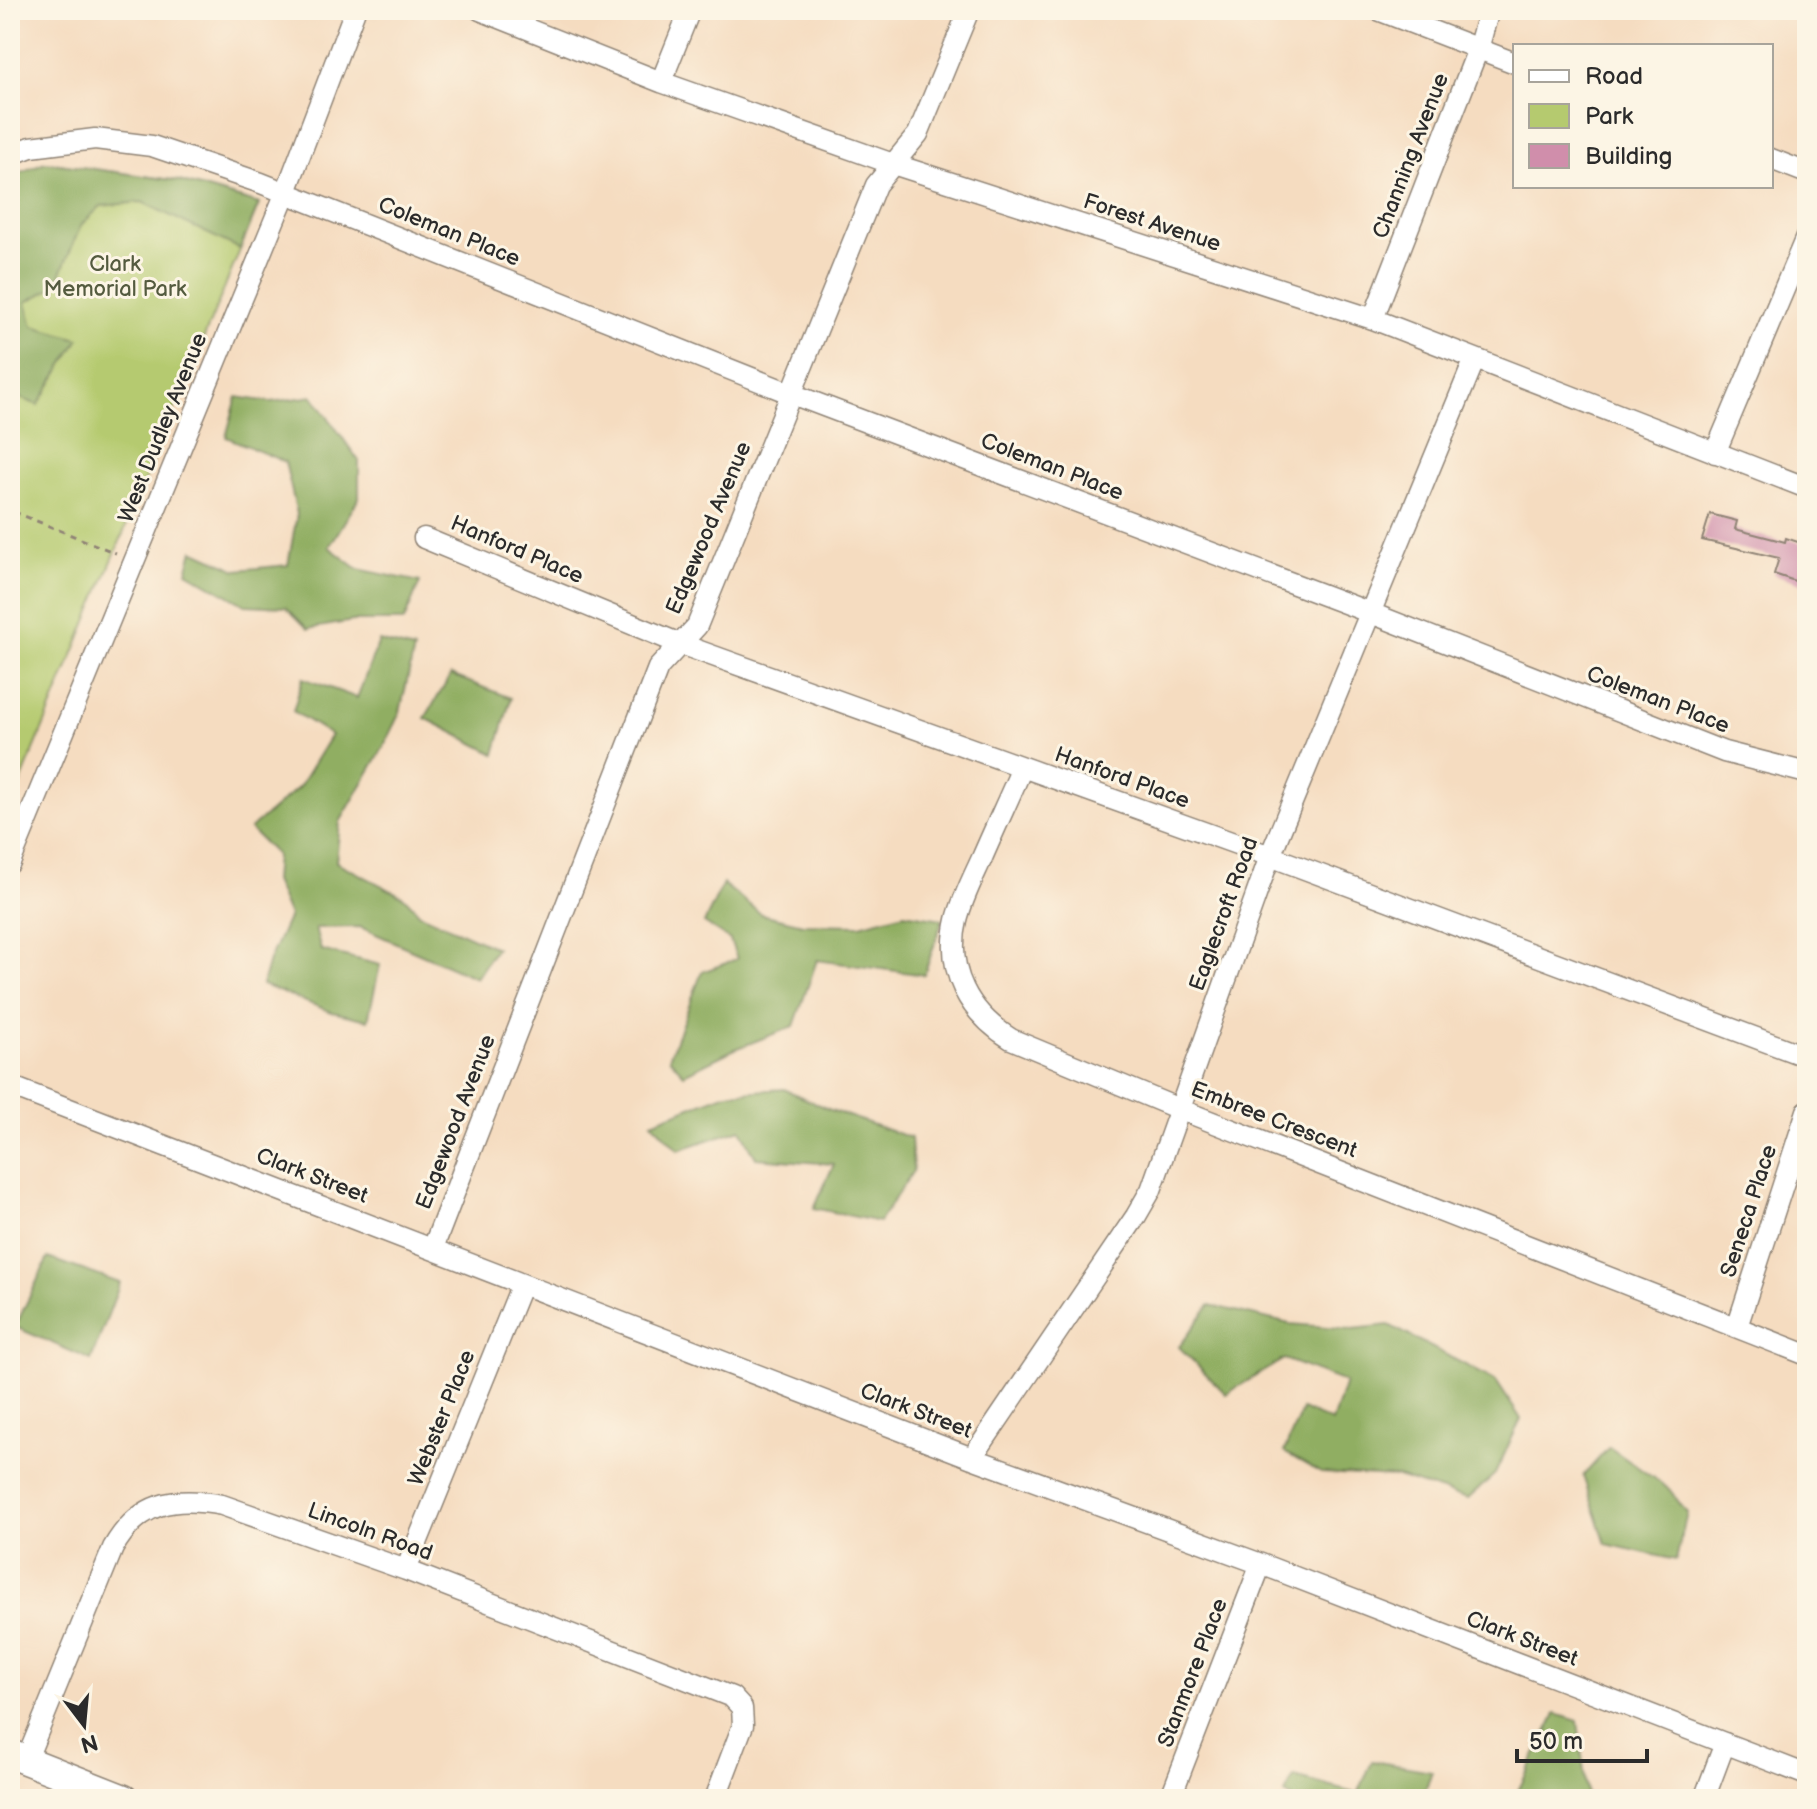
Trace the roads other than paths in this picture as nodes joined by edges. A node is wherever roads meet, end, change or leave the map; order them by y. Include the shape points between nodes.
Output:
1 (355, 10) edge
2 (480, 10) edge
3 (690, 10) edge
4 (969, 10) edge
5 (1378, 10) edge
6 (1489, 10) edge
7 (1478, 49) junction
8 (1513, 62) edge
9 (661, 82) junction
10 (10, 155) edge
11 (1773, 160) edge
12 (893, 164) junction
13 (1807, 173) edge
14 (286, 192) junction
15 (1807, 235) edge
16 (1373, 319) junction
17 (1474, 361) junction
18 (792, 394) junction
19 (1715, 453) junction
20 (1807, 488) edge
21 (424, 538) dead end
22 (1371, 613) junction
23 (680, 644) junction
24 (1022, 768) junction
25 (1807, 773) edge
26 (1270, 856) junction
27 (10, 863) edge
28 (1807, 1057) edge
29 (10, 1086) edge
30 (1179, 1109) junction
31 (1807, 1111) edge
32 (433, 1248) junction
33 (522, 1284) junction
34 (1737, 1327) junction
35 (1807, 1355) edge
36 (972, 1458) junction
37 (1261, 1564) junction
38 (406, 1570) junction
39 (1725, 1743) junction
40 (18, 1758) edge
41 (1807, 1775) edge
42 (124, 1799) edge
43 (715, 1799) edge
44 (1170, 1799) edge
45 (1704, 1799) edge

1 - 14 street, West Dudley Avenue
2 - 9 street, Forest Avenue
3 - 9 street
4 - 12 street, Edgewood Avenue via 918,134
5 - 7 street
6 - 7 street, Channing Avenue
7 - 8 street
7 - 16 street, Channing Avenue
9 - 12 street, Forest Avenue
10 - 14 street, Coleman Place via 95,139 152,146
11 - 13 street
12 - 16 street, Forest Avenue
12 - 18 street, Edgewood Avenue via 876,185
14 - 18 street, Coleman Place
14 - 27 street, West Dudley Avenue
15 - 19 street
16 - 17 street, Forest Avenue
17 - 19 street, Forest Avenue
17 - 22 street, Eaglecroft Road
18 - 22 street, Coleman Place
18 - 23 street, Edgewood Avenue via 697,626
19 - 20 street, Forest Avenue
21 - 23 street, Hanford Place
22 - 25 street, Coleman Place via 1724,752
22 - 26 street, Eaglecroft Road
23 - 24 street, Hanford Place
23 - 32 street, Edgewood Avenue via 658,668
24 - 26 street, Hanford Place
24 - 30 street, Embree Crescent via 957,919 955,963 965,994 992,1027 1011,1039
26 - 28 street, Hanford Place
26 - 30 street, Eaglecroft Road
29 - 32 street, Clark Street
30 - 34 street, Embree Crescent
30 - 36 street, Eaglecroft Road via 1151,1190 1136,1216
31 - 34 street, Seneca Place
32 - 33 street, Clark Street
33 - 36 street, Clark Street
33 - 38 street, Webster Place
34 - 35 street, Embree Crescent
36 - 37 street, Clark Street
37 - 39 street, Clark Street
37 - 44 street, Stanmore Place
38 - 40 street, Lincoln Road via 222,1505 196,1500 153,1507 128,1525 113,1548
38 - 43 street, Lincoln Road via 732,1697 742,1708 743,1725
39 - 41 street, Clark Street
39 - 45 street
40 - 42 street

